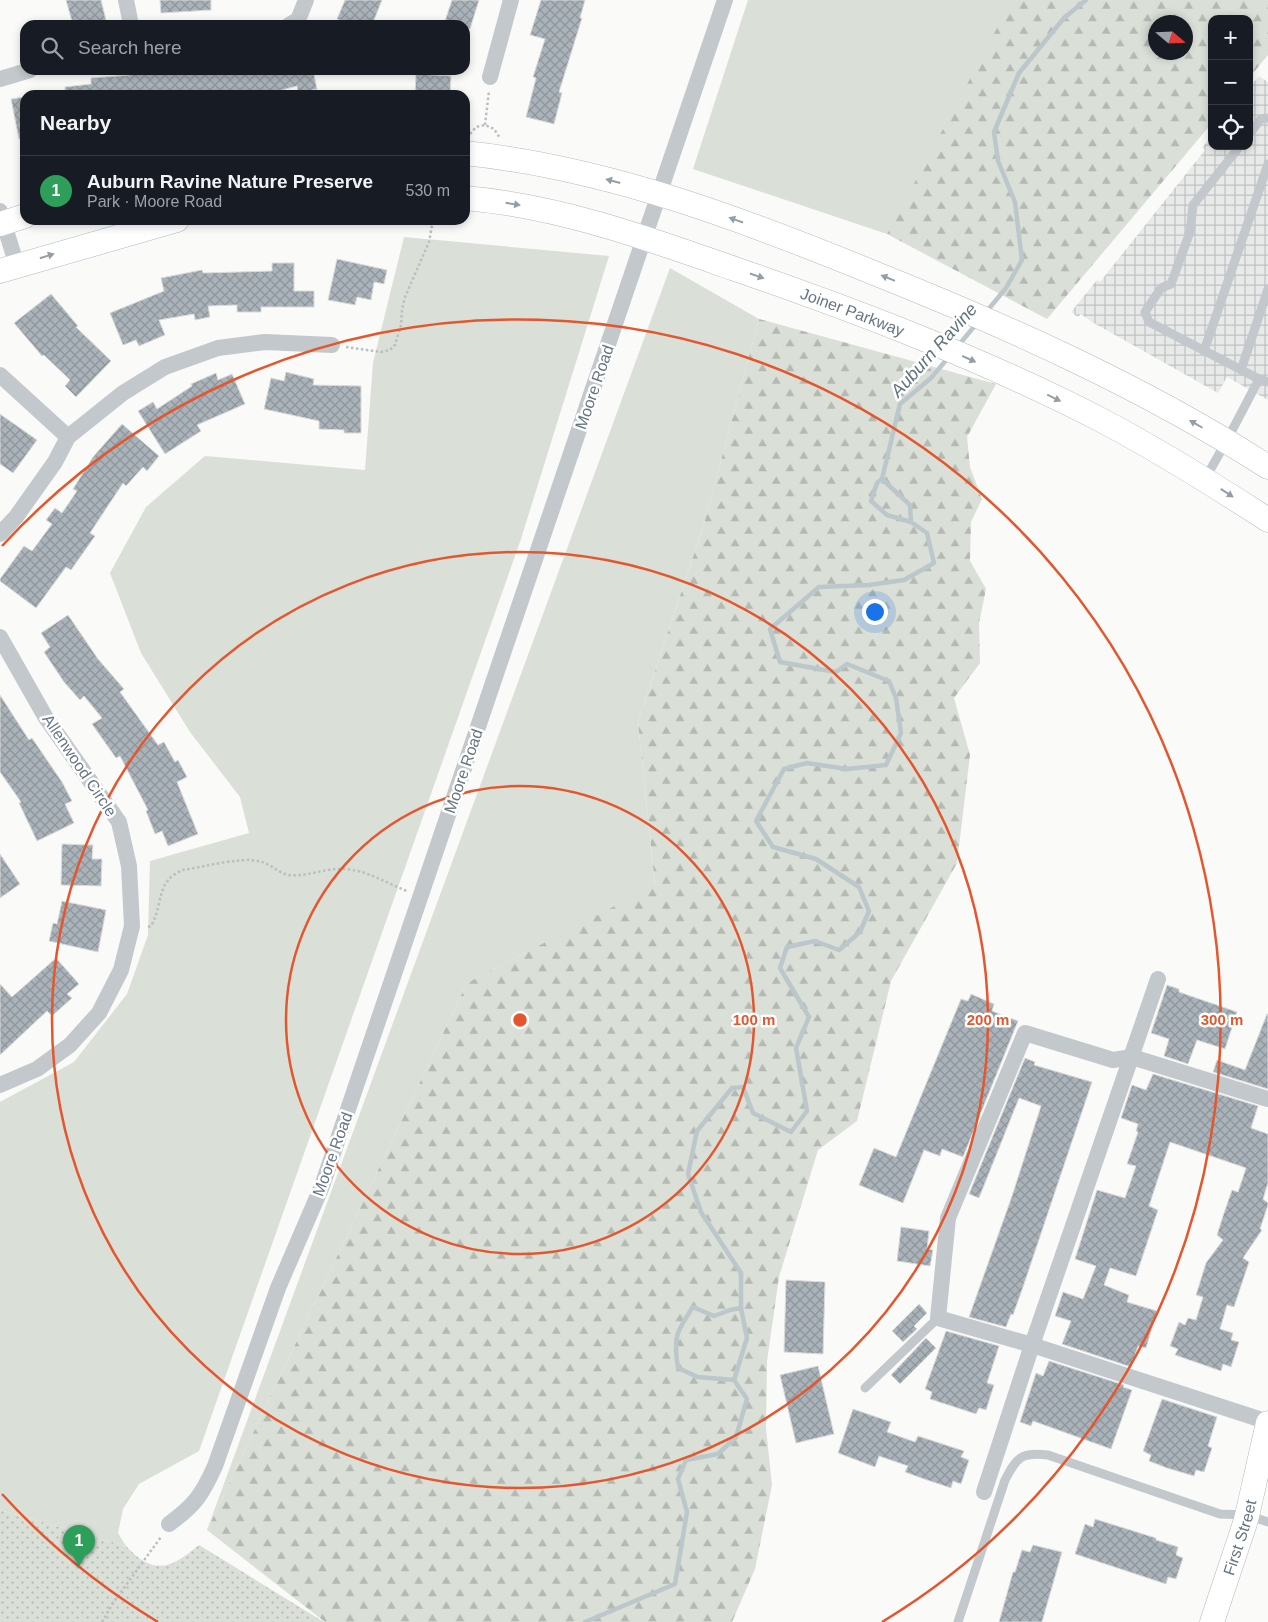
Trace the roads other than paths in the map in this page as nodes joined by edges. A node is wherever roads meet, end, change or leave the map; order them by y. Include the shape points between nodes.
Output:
1 (126, 0) edge
2 (306, 0) edge
3 (511, 0) edge
4 (725, 0) edge
5 (130, 20) edge
6 (298, 20) edge
7 (20, 73) edge
8 (490, 77) road end
9 (0, 79) edge
10 (1268, 118) edge
11 (1253, 129) edge
12 (1237, 150) edge
13 (470, 155) edge
14 (1268, 164) edge
15 (660, 194) junction
16 (470, 198) edge
17 (7, 218) edge
18 (159, 225) edge
19 (645, 237) junction
20 (8, 268) edge
21 (1268, 289) edge
22 (332, 345) road end
23 (1204, 351) junction
24 (1241, 370) junction
25 (0, 374) edge
26 (1263, 380) edge
27 (68, 437) junction
28 (1226, 442) junction
29 (1268, 467) edge
30 (1205, 479) junction
31 (1268, 520) edge
32 (0, 534) edge
33 (0, 637) edge
34 (1158, 978) dead end
35 (1132, 1057) junction
36 (0, 1085) edge
37 (1268, 1099) edge
38 (938, 1318) junction
39 (1032, 1345) junction
40 (865, 1388) dead end
41 (1268, 1422) edge
42 (984, 1492) dead end
43 (1258, 1518) edge
44 (169, 1524) road end
45 (958, 1622) edge
46 (1212, 1622) edge

1 - 5 street
2 - 6 street
3 - 8 street
4 - 15 street, Moore Road
7 - 9 street
10 - 11 lane via 1261,120
12 - 23 lane via 1193,206 1190,232 1171,284 1160,288 1145,312 1149,322
15 -> 13 main road via 542,164
14 - 23 lane
15 - 19 street, Moore Road
28 -> 15 main road via 1122,384 933,296 794,241
16 -> 19 main road, Joiner Parkway via 564,214
17 - 20 street
20 -> 18 main road
19 -> 30 main road, Joiner Parkway via 908,332 1102,421
19 - 44 street, Moore Road via 322,1186 278,1288 216,1466 203,1492 187,1511
21 - 24 lane
22 - 27 street via 265,342 218,348 165,367 123,393
23 - 24 lane
24 - 26 lane
25 - 27 street
26 - 28 lane
27 - 32 street via 55,462
28 - 29 main road
28 - 30 lane
30 -> 31 main road, Joiner Parkway
33 - 36 street, Allenwood Circle via 46,718 119,822 130,866 132,926 121,970 99,1012 70,1045 38,1069
34 - 35 street
35 - 37 street
35 - 38 street via 1113,1060 1025,1033 948,1218
35 - 39 street
38 - 39 street
38 - 40 lane
39 - 41 street
39 - 42 street
41 - 43 main road, First Street
43 - 45 lane via 1220,1514 1048,1455 1030,1453 1014,1462 1005,1480
43 - 46 main road, First Street

